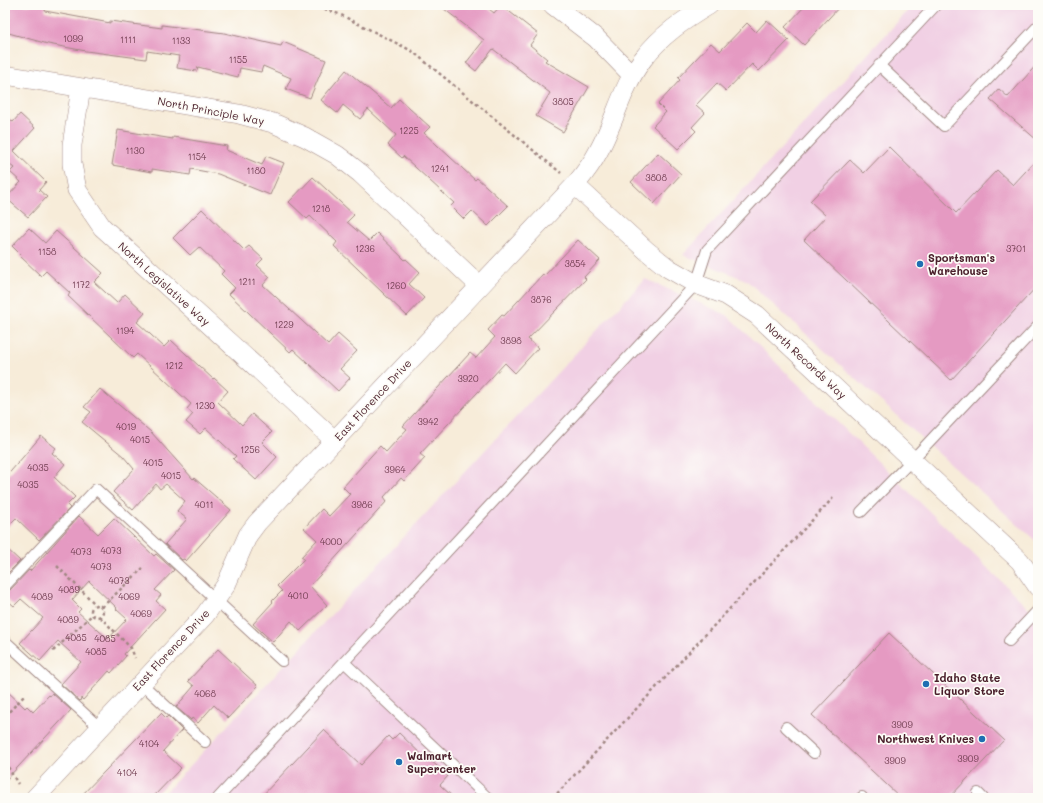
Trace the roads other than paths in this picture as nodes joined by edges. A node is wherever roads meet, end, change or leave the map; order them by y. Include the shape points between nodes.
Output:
1 (553, 5) edge
2 (709, 5) edge
3 (936, 5) edge
4 (1038, 26) edge
5 (879, 65) junction
6 (5, 75) edge
7 (632, 75) junction
8 (81, 88) junction
9 (569, 180) junction
10 (696, 284) junction
11 (480, 286) junction
12 (1038, 326) edge
13 (335, 441) junction
14 (912, 460) junction
15 (861, 512) dead end
16 (1020, 561) junction
17 (1038, 570) edge
18 (5, 586) edge
19 (1038, 587) edge
20 (217, 600) junction
21 (1038, 610) edge
22 (5, 641) edge
23 (1009, 641) dead end
24 (282, 661) dead end
25 (344, 662) junction
26 (141, 683) junction
27 (786, 727) dead end
28 (100, 728) junction
29 (205, 742) dead end
30 (814, 753) dead end
31 (35, 798) edge
32 (218, 798) edge
33 (488, 798) edge

1 - 7 street via 596,38
2 - 7 street, East Florence Drive via 664,36 643,58
3 - 5 lane
4 - 5 lane via 944,126
5 - 10 lane via 707,250
6 - 8 street, North Principle Way
7 - 9 street, East Florence Drive via 599,152 589,168
8 - 11 street, North Principle Way via 239,114 273,123 305,137 337,155 360,173
8 - 13 street, North Legislative Way via 72,145 72,164 77,190 102,227
9 - 10 street, North Records Way via 647,251 668,268
9 - 11 street, East Florence Drive
10 - 14 street, North Records Way via 726,295 756,315
10 - 25 lane
11 - 13 street, East Florence Drive
12 - 14 lane
13 - 20 street, East Florence Drive via 248,535 233,573
14 - 15 lane
14 - 16 street, North Records Way
16 - 17 street, North Records Way
16 - 19 street, North Records Way
18 - 20 lane via 96,490
20 - 24 lane
20 - 26 street, East Florence Drive
21 - 23 lane
22 - 28 lane
25 - 32 lane
25 - 33 lane
26 - 28 street, East Florence Drive
26 - 29 lane
27 - 30 lane
28 - 31 street, East Florence Drive

